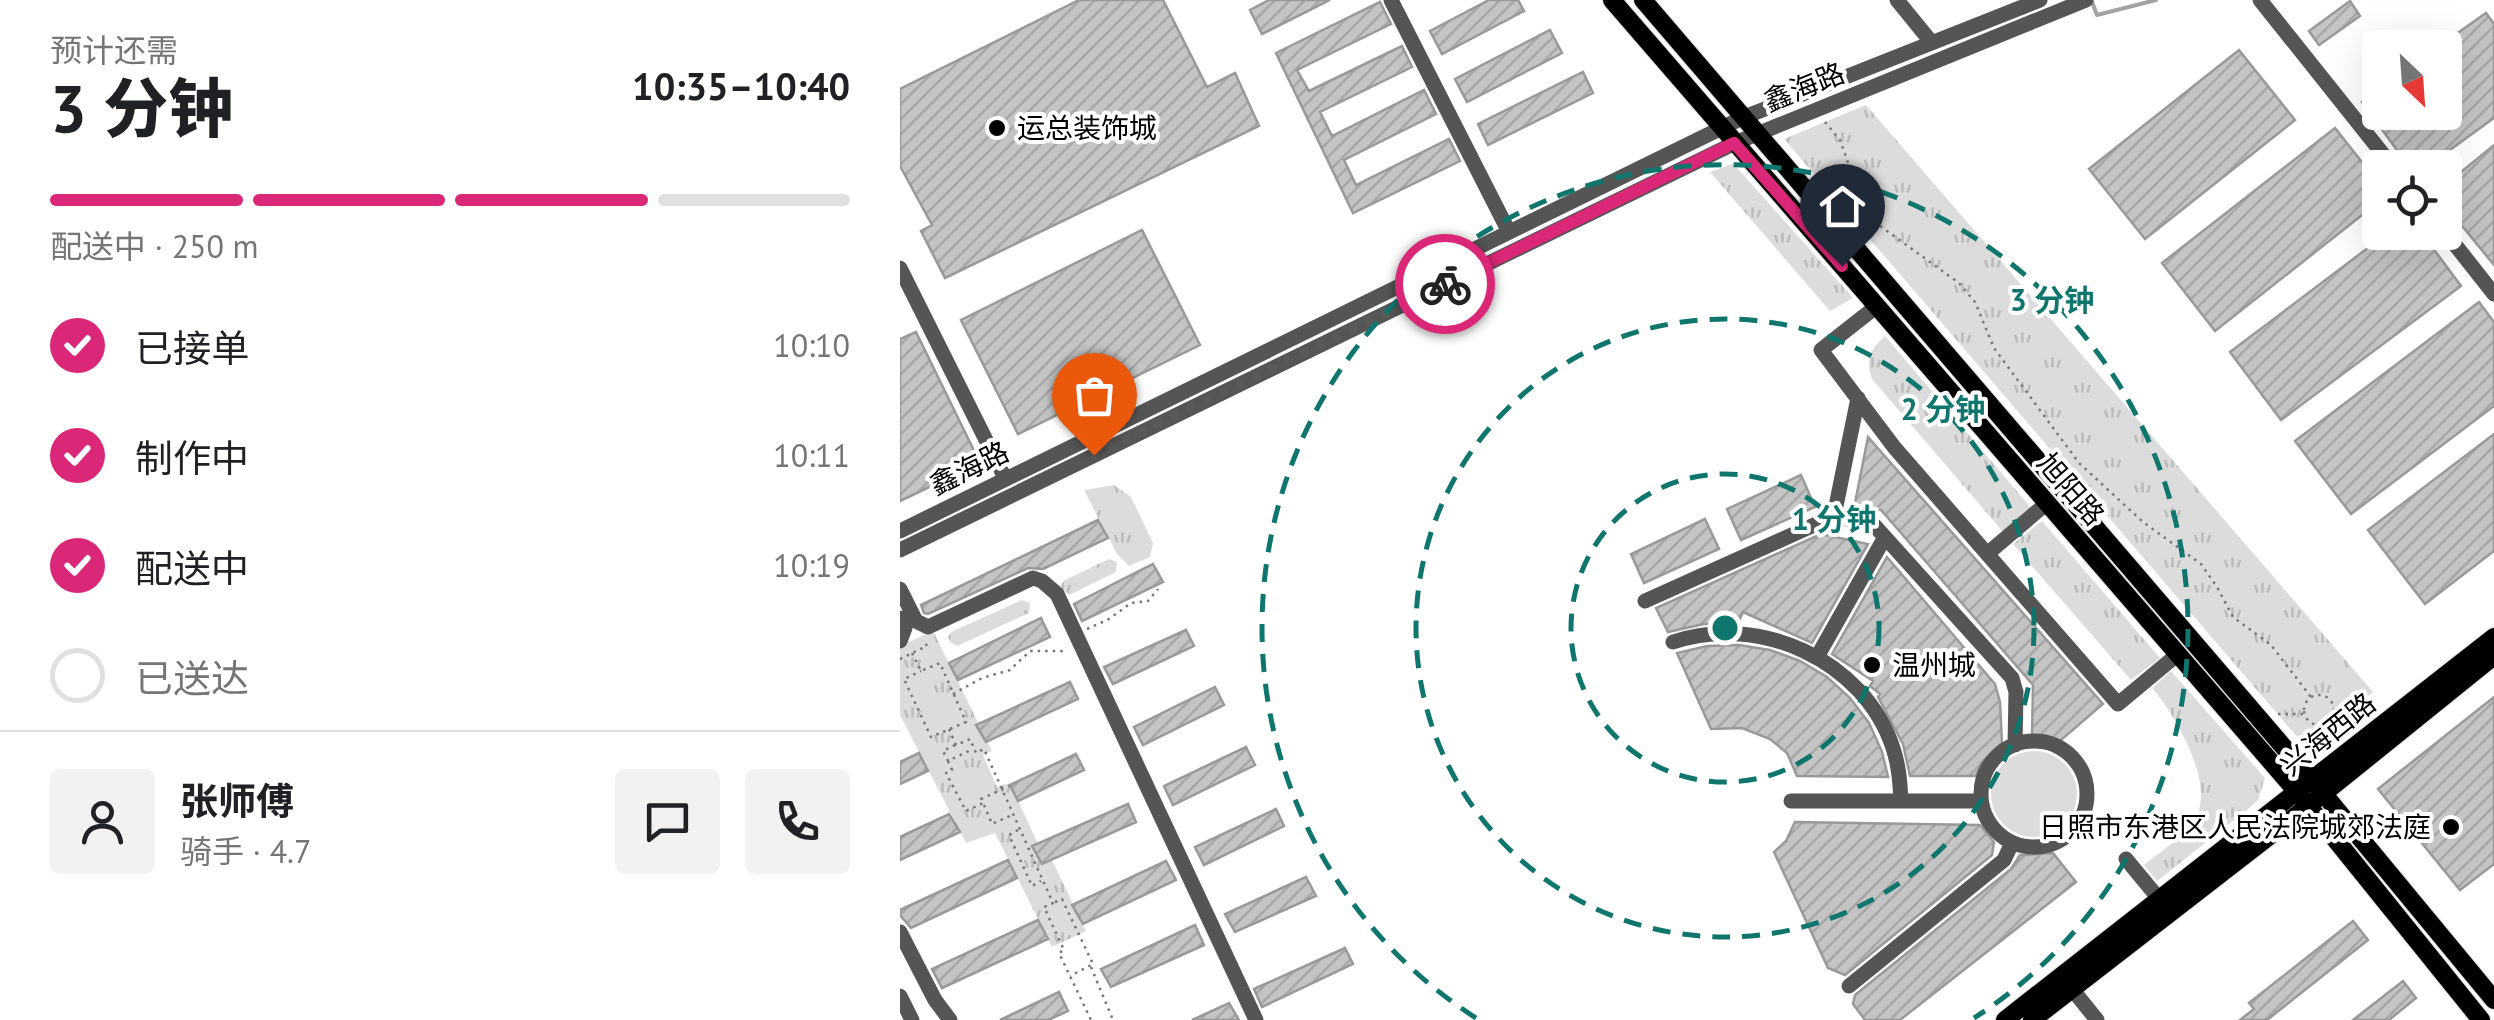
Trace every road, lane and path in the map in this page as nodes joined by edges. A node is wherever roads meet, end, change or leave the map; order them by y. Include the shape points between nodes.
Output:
1 (1392, 0) edge
2 (1612, 0) edge
3 (1643, 0) edge
4 (1897, 0) edge
5 (2040, 0) edge
6 (2260, 0) edge
7 (2082, 2) edge
8 (1932, 43) junction
9 (1742, 118) junction
10 (1812, 124) dead end
11 (1722, 127) junction
12 (1756, 134) junction
13 (1734, 143) junction
14 (2380, 150) edge
15 (1509, 232) junction
16 (2459, 250) edge
17 (900, 268) edge
18 (2494, 294) edge
19 (1877, 306) junction
20 (1858, 398) junction
21 (1005, 478) junction
22 (2047, 503) junction
23 (1834, 516) junction
24 (900, 531) edge
25 (1886, 537) junction
26 (900, 550) edge
27 (1987, 554) junction
28 (1158, 589) dead end
29 (900, 590) edge
30 (1646, 601) dead end
31 (900, 618) edge
32 (921, 635) dead end
33 (1076, 636) junction
34 (2494, 638) edge
35 (1673, 642) dead end
36 (906, 647) edge
37 (2178, 654) junction
38 (2494, 656) edge
39 (1818, 657) junction
40 (900, 659) edge
41 (921, 671) junction
42 (953, 694) junction
43 (2310, 697) junction
44 (2278, 714) dead end
45 (2304, 714) junction
46 (2334, 714) junction
47 (2345, 715) dead end
48 (949, 729) junction
49 (2015, 744) junction
50 (956, 745) junction
51 (974, 748) junction
52 (948, 761) junction
53 (1009, 786) dead end
54 (1002, 790) junction
55 (2310, 794) junction
56 (1791, 801) dead end
57 (1981, 801) junction
58 (1901, 802) junction
59 (983, 803) junction
60 (1025, 813) dead end
61 (1014, 816) junction
62 (1020, 830) junction
63 (2012, 843) junction
64 (2126, 859) dead end
65 (1043, 880) junction
66 (2160, 900) junction
67 (1053, 903) junction
68 (900, 932) edge
69 (1090, 966) junction
70 (1070, 976) junction
71 (1848, 986) dead end
72 (2072, 990) junction
73 (900, 996) edge
74 (2494, 1000) edge
75 (912, 1020) edge
76 (950, 1020) edge
77 (1090, 1020) edge
78 (1114, 1020) edge
79 (1256, 1020) edge
80 (2005, 1020) edge
81 (2032, 1020) edge
82 (2097, 1020) edge
83 (2481, 1020) edge

1 - 15 street
2 - 11 main road, 旭阳路
3 - 9 main road, 旭阳路
4 - 8 street
5 - 8 street, 鑫海路
6 - 14 street
7 - 12 street, 鑫海路
8 - 9 street, 鑫海路
9 - 11 street, 鑫海路
9 - 12 main road, 旭阳路
10 - 43 path via 1826,122 1840,140 1855,187 1876,222 1974,302 1994,348 2079,463 2200,564 2233,618 2271,645
11 - 13 main road, 旭阳路
11 - 15 street, 鑫海路
12 - 13 street, 鑫海路
12 - 55 main road, 旭阳路
13 - 19 main road, 旭阳路
13 - 26 street, 鑫海路
15 - 21 street, 鑫海路
16 - 18 street
17 - 21 street
19 - 20 street via 1821,350
19 - 22 main road, 旭阳路
20 - 23 street
20 - 27 street
21 - 24 street, 鑫海路
22 - 27 street
22 - 37 main road, 旭阳路
23 - 25 street via 1874,524
23 - 30 street
25 - 39 street
25 - 49 street via 2012,678
27 - 37 street via 2118,704
28 - 33 path via 1148,601 1131,603
29 - 33 street via 916,621 928,627 1033,578 1057,594
31 - 36 street
32 - 36 path via 926,646
33 - 42 path via 1062,651 1030,651 1010,670
33 - 79 street
34 - 55 main road, 兴海西路
35 - 39 street via 1738,633
36 - 40 path
36 - 41 path
37 - 55 main road, 旭阳路
38 - 55 main road, 兴海西路
39 - 58 street via 1852,684 1885,729
41 - 42 path via 940,663
41 - 48 path via 904,679 931,737
42 - 48 path via 966,722
43 - 45 path
43 - 46 path via 2326,696
44 - 45 path
45 - 46 path via 2319,725
46 - 47 path
48 - 50 path
49 - 57 street via 1988,766
49 - 63 street via 2032,741 2064,750 2084,776 2087,793 2077,825 2064,838 2030,847
50 - 51 path via 970,738
50 - 52 path via 943,751
51 - 52 path
51 - 54 path via 984,749
52 - 59 path via 952,770 946,773 966,811
53 - 54 path
54 - 59 path
54 - 61 path
55 - 66 main road, 兴海西路
55 - 72 main road, 兴海西路
55 - 74 main road, 旭阳路
55 - 83 main road, 旭阳路
56 - 58 street
57 - 58 street
57 - 63 street via 1997,833
59 - 61 path via 992,824
60 - 61 path
61 - 62 path
62 - 65 path
62 - 65 path via 1008,834 1032,886
63 - 71 street via 2004,860
64 - 66 street
65 - 67 path
66 - 80 main road, 兴海西路
67 - 69 path via 1062,899
67 - 70 path via 1044,907
68 - 76 street
69 - 70 path
69 - 78 path
70 - 77 path
72 - 81 main road, 兴海西路
72 - 82 street
73 - 75 street

